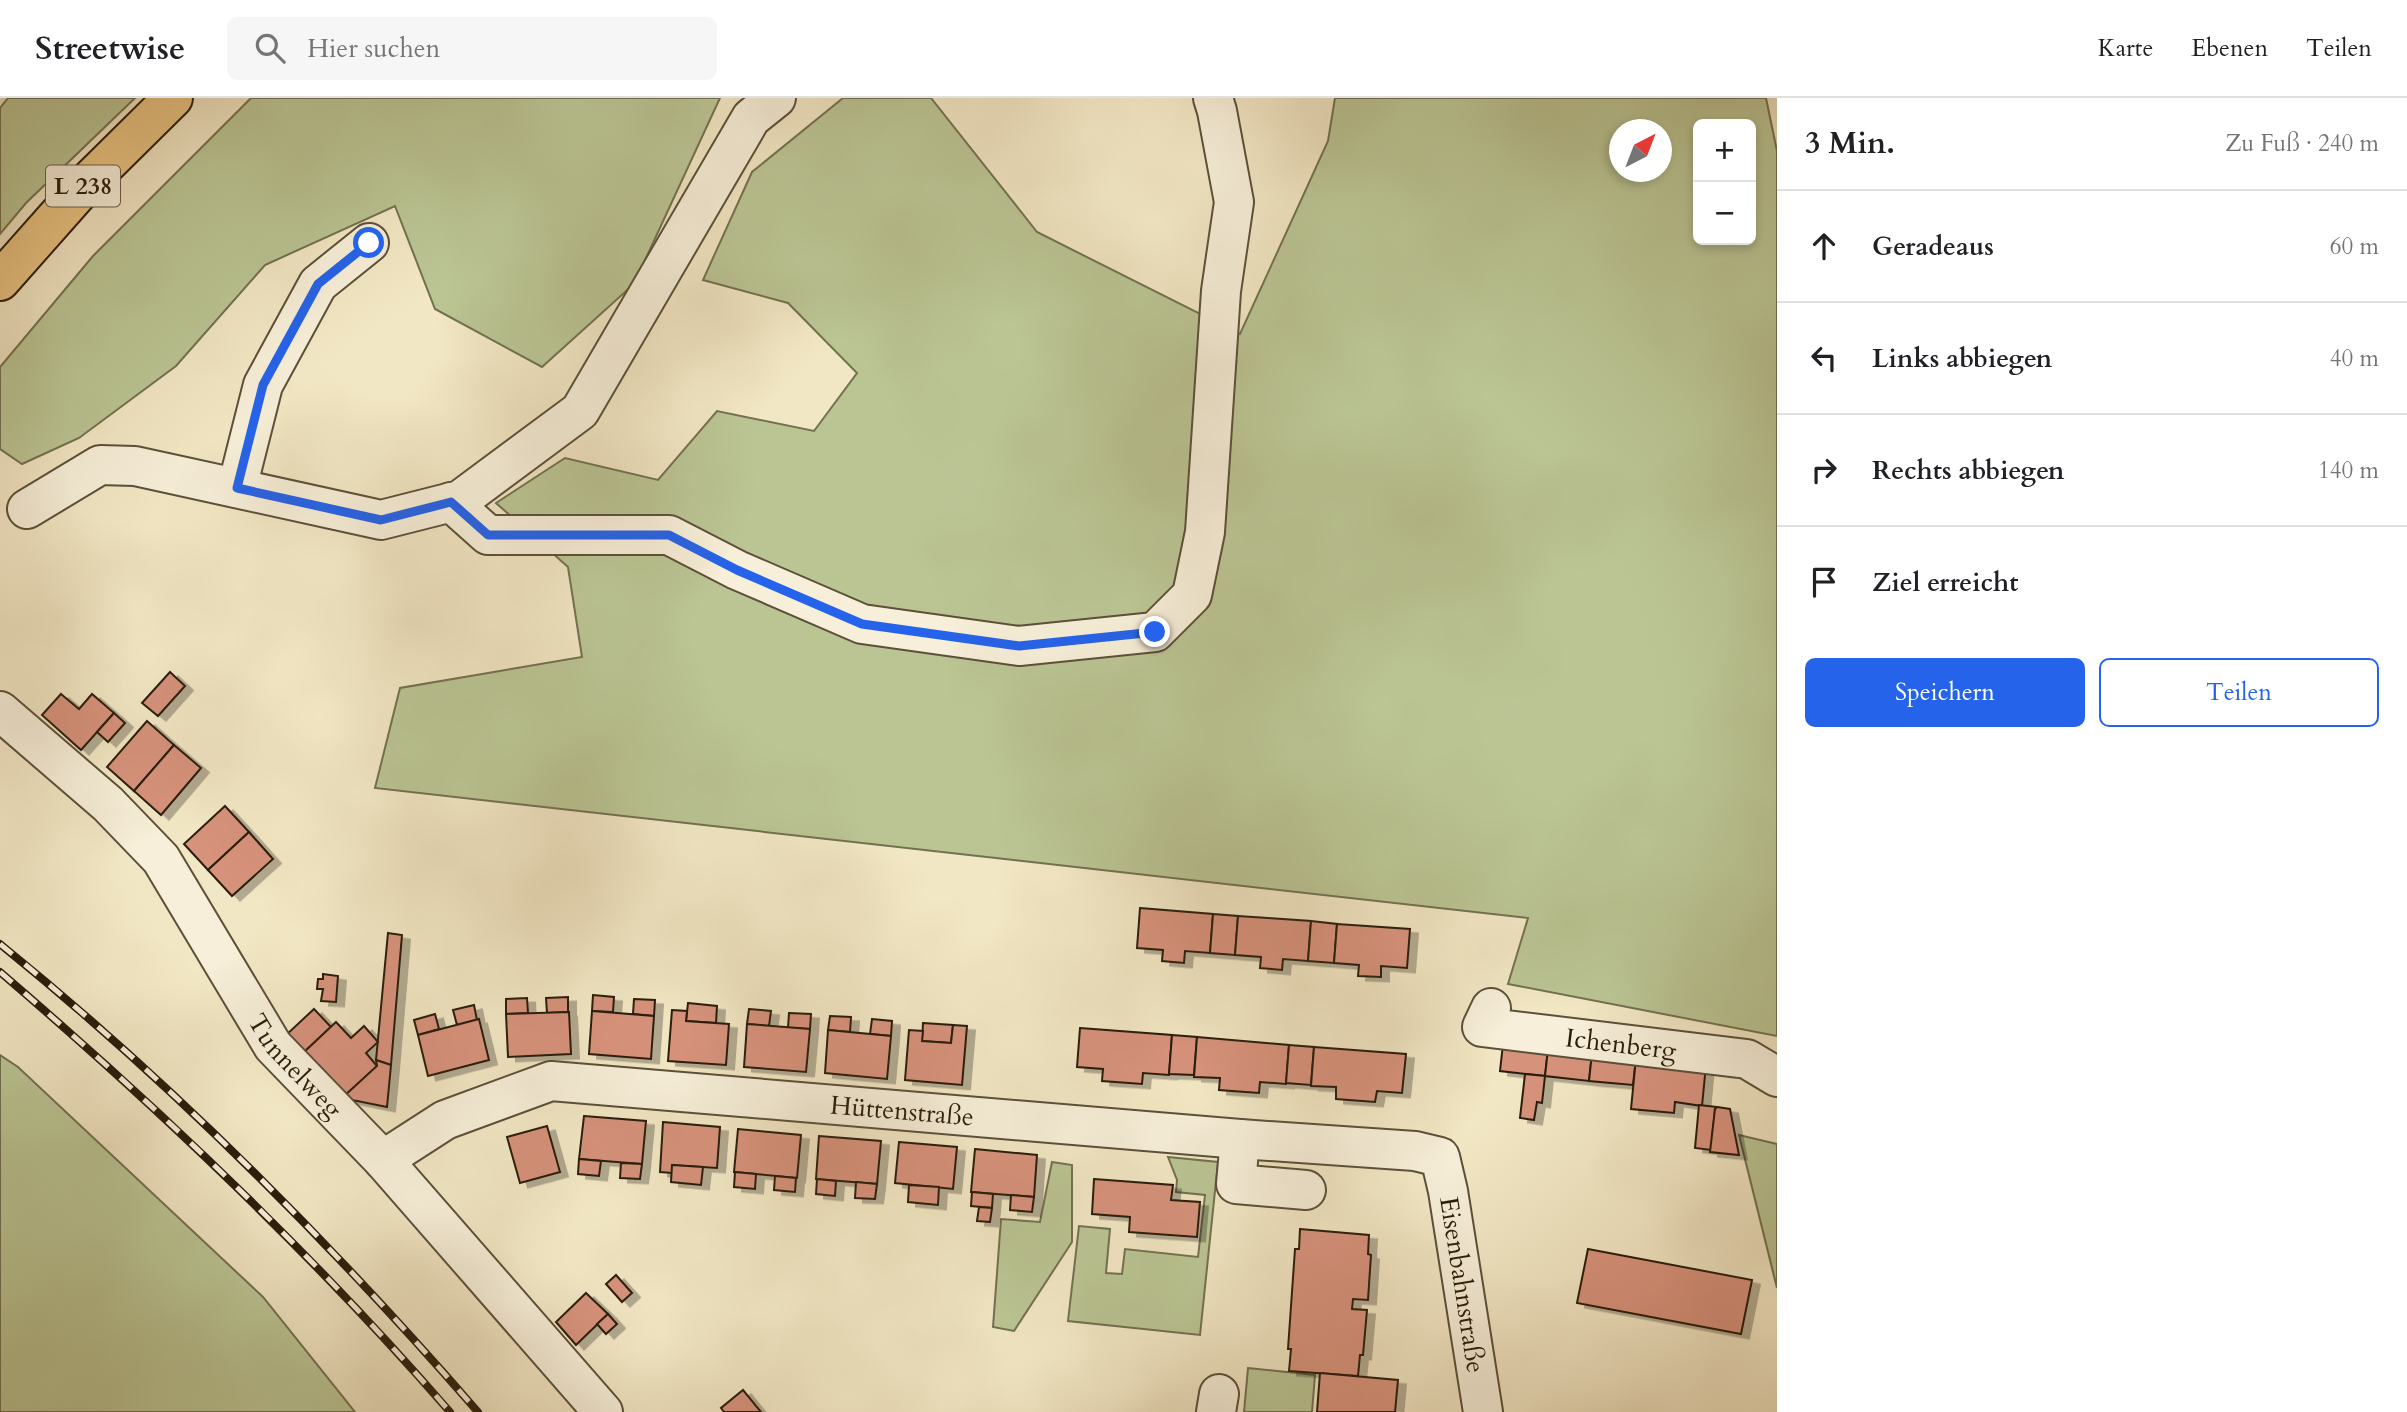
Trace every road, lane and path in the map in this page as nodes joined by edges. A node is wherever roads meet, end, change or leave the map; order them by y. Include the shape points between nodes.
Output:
1 (173, 98) edge
2 (776, 98) edge
3 (1213, 98) edge
4 (369, 243) dead end
5 (0, 281) edge
6 (237, 488) junction
7 (451, 502) junction
8 (27, 509) dead end
9 (0, 711) edge
10 (1492, 1007) dead end
11 (1777, 1077) edge
12 (1240, 1139) junction
13 (1440, 1157) joint
14 (383, 1160) junction
15 (1306, 1190) dead end
16 (603, 1412) edge
17 (1483, 1412) edge

1 - 5 main road, L 238 via 85,185
2 - 7 street via 751,118 580,411 460,500
3 - 7 street via 1234,202 1221,290 1205,532 1192,595 1155,632 1019,646 862,624 669,535 488,535
4 - 6 street via 318,284 263,385
6 - 7 street via 381,520
6 - 8 street via 135,466 100,466
9 - 14 street, Tunnelweg via 108,804 161,859 273,1046
10 - 11 street, Ichenberg via 1482,1027 1747,1059
12 - 13 street, Hüttenstraße via 1415,1151
12 - 14 street, Hüttenstraße via 551,1081 445,1120
12 - 15 street via 1236,1184
13 - 17 street, Eisenbahnstraße
14 - 16 street, Tunnelweg

